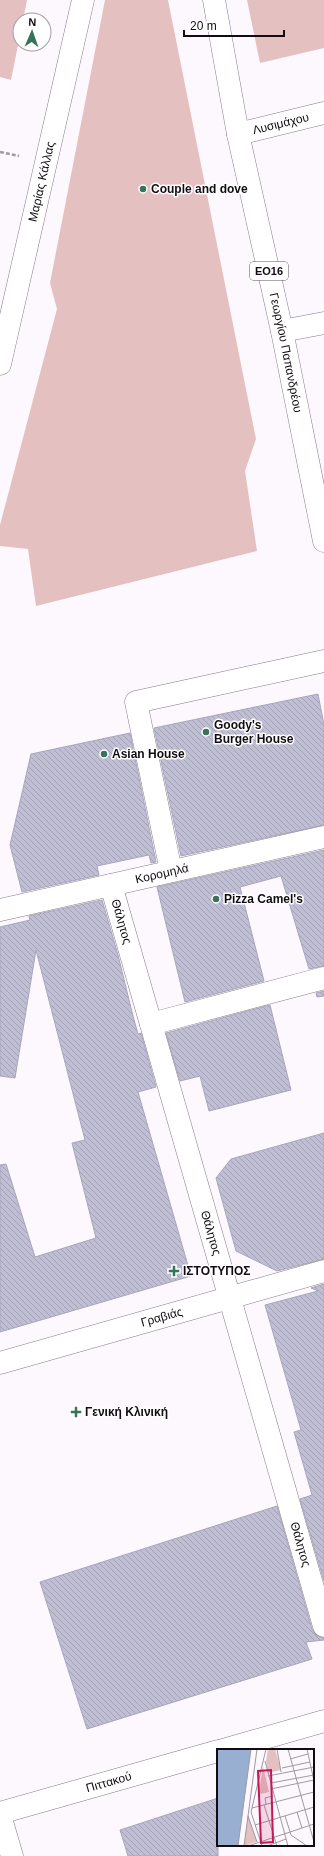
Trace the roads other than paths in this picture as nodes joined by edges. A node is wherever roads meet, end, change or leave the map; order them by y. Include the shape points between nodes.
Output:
1 (83, 0) edge
2 (214, 0) edge
3 (324, 113) edge
4 (238, 134) junction
5 (324, 323) edge
6 (282, 330) junction
7 (0, 364) edge
8 (318, 482) edge
9 (324, 541) edge
10 (324, 661) edge
11 (324, 837) edge
12 (171, 872) junction
13 (112, 885) junction
14 (0, 910) edge
15 (324, 978) edge
16 (152, 1024) junction
17 (324, 1271) edge
18 (230, 1298) junction
19 (0, 1363) edge
20 (324, 1626) edge
21 (324, 1721) edge
22 (226, 1749) edge
23 (217, 1751) edge
24 (0, 1814) edge
25 (12, 1856) edge

1 - 7 street, Μαρίας Κάλλας
2 - 4 street, Γεωργίου Παπανδρέου / ΕΟ16
3 - 4 street, Λυσιμάχου
4 - 6 street, Γεωργίου Παπανδρέου / ΕΟ16
5 - 6 street
6 - 8 street, Γεωργίου Παπανδρέου / ΕΟ16
8 - 9 street, Γεωργίου Παπανδρέου / ΕΟ16
10 - 12 street via 136,702
11 - 12 street, Κορομηλά
12 - 13 street, Κορομηλά
13 - 14 street, Κορομηλά
13 - 16 street, Θάλητος
15 - 16 street
16 - 18 street, Θάλητος
17 - 18 street, Γραβιάς
18 - 19 street, Γραβιάς
18 - 20 street, Θάλητος
21 - 22 street
23 - 24 street, Πιττακού
24 - 25 street

